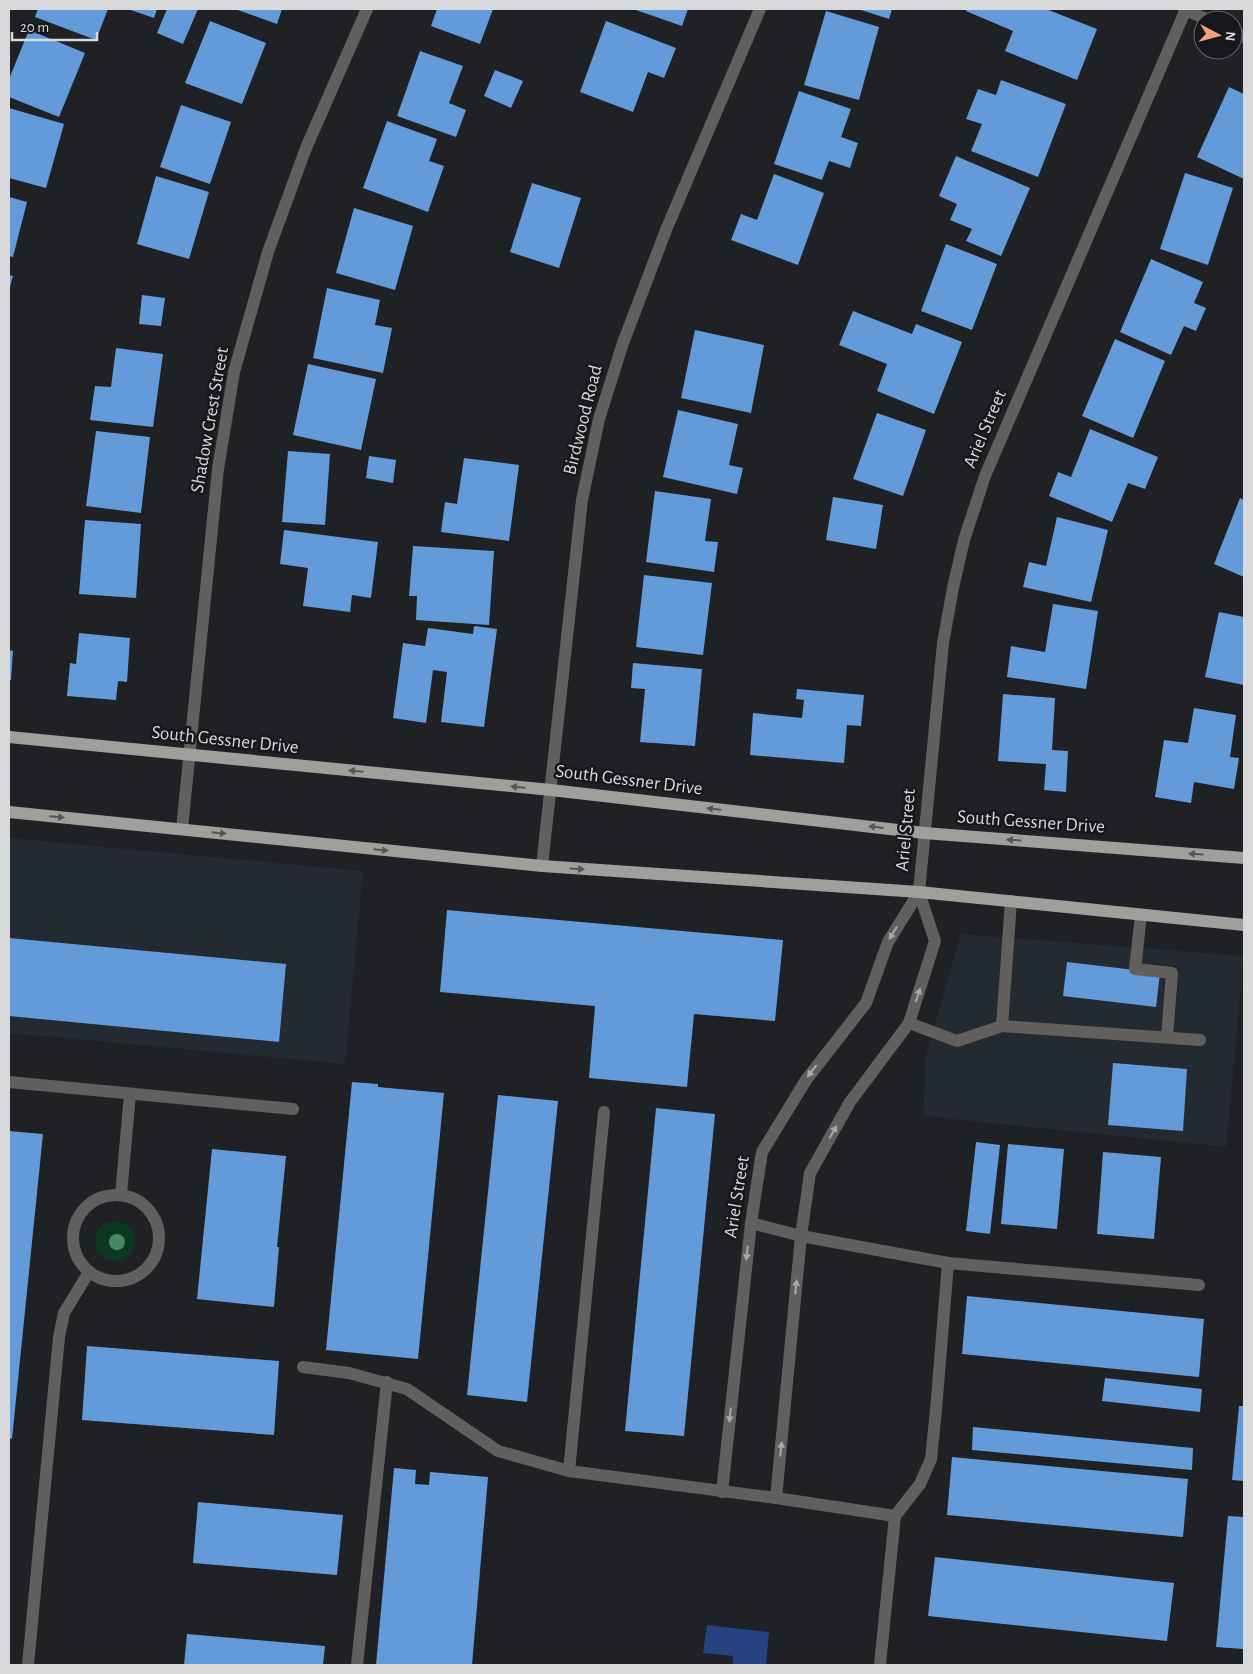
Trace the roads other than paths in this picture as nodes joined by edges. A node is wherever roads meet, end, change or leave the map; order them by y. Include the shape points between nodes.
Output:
1 (367, 9) edge
2 (760, 9) edge
3 (1185, 9) edge
4 (9, 737) edge
5 (189, 755) junction
6 (551, 790) junction
7 (9, 812) edge
8 (182, 829) junction
9 (924, 833) junction
10 (1244, 858) edge
11 (542, 866) junction
12 (920, 892) junction
13 (1011, 901) junction
14 (1141, 914) junction
15 (1244, 925) edge
16 (910, 1023) junction
17 (1002, 1026) junction
18 (1167, 1037) junction
19 (1200, 1040) dead end
20 (9, 1082) edge
21 (130, 1094) junction
22 (293, 1109) dead end
23 (604, 1112) dead end
24 (121, 1195) junction
25 (750, 1223) junction
26 (801, 1236) junction
27 (948, 1263) junction
28 (90, 1272) junction
29 (1199, 1285) dead end
30 (303, 1367) dead end
31 (387, 1382) junction
32 (569, 1471) junction
33 (722, 1492) junction
34 (776, 1498) junction
35 (895, 1516) junction
36 (28, 1665) edge
37 (357, 1665) edge
38 (880, 1665) edge

1 - 5 street, Shadow Crest Street via 306,148 268,252 234,372 218,469
2 - 6 street, Birdwood Road via 666,230 623,343 599,419 582,500
3 - 9 street, Ariel Street via 985,476 960,560 943,642
4 - 5 main road, South Gessner Drive
6 -> 5 main road, South Gessner Drive
5 - 8 street, Shadow Crest Street
9 -> 6 main road, South Gessner Drive
6 - 11 street, Birdwood Road
7 -> 8 main road
8 -> 11 main road
10 -> 9 main road, South Gessner Drive
9 - 12 street, Ariel Street
11 -> 12 main road
12 - 13 main road
16 -> 12 street, Ariel Street via 935,941
12 -> 25 street, Ariel Street via 888,942 866,1003 806,1080 762,1152
13 - 14 main road
13 - 17 street
14 - 15 main road
14 - 18 street via 1135,969 1172,973
16 - 17 street via 957,1041
26 -> 16 street, Ariel Street via 810,1173 850,1102
17 - 18 street
18 - 19 street
20 - 21 street
21 - 22 street
21 - 24 street
23 - 32 street
24 - 28 street via 94,1200 76,1221 74,1249
24 - 28 street via 135,1199 155,1219 159,1233 158,1248 143,1272 130,1279 116,1282
25 - 26 street
25 -> 33 street, Ariel Street
26 - 27 street
34 -> 26 street, Ariel Street
27 - 29 street
27 - 35 street via 931,1459 920,1484
28 - 36 street via 64,1314 59,1338
30 - 31 street
31 - 32 street via 407,1389 498,1451
31 - 37 street
32 - 33 street
33 - 34 street
34 - 35 street
35 - 38 street

